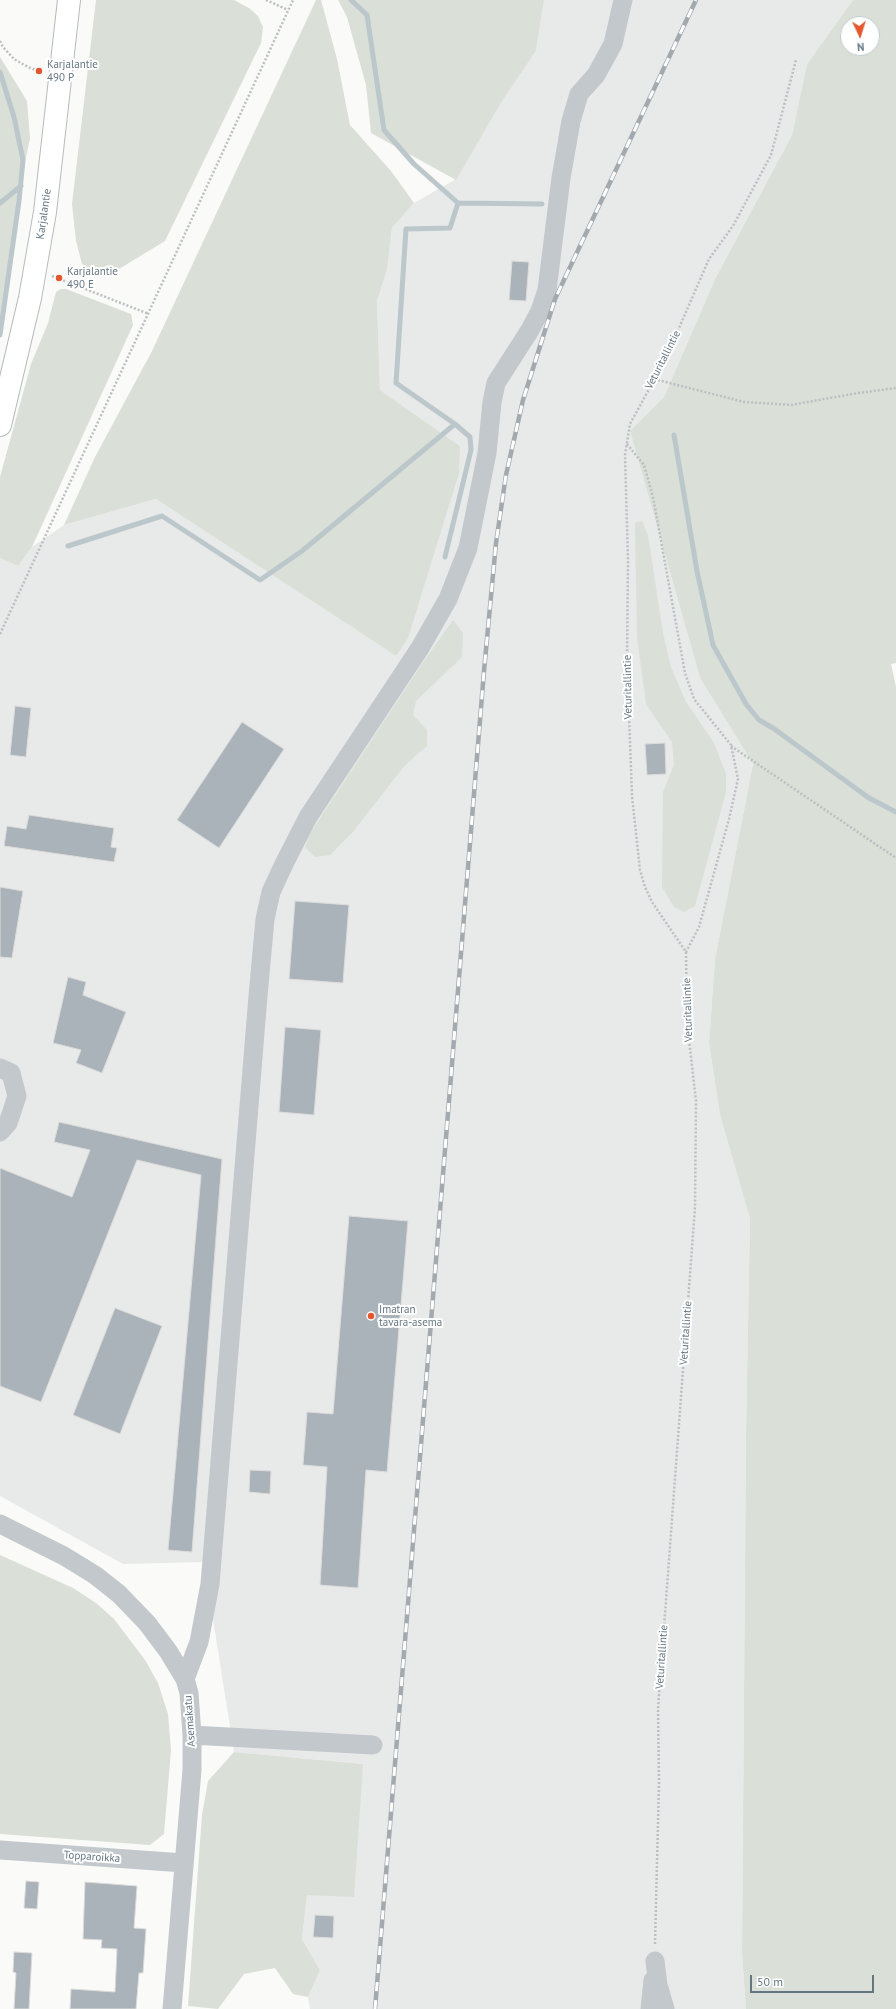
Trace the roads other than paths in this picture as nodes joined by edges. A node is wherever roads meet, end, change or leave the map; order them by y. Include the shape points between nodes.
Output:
1 (69, 0) edge
2 (623, 0) edge
3 (0, 425) edge
4 (0, 1068) edge
5 (0, 1132) edge
6 (0, 1524) edge
7 (185, 1679) junction
8 (192, 1735) junction
9 (373, 1745) dead end
10 (0, 1850) edge
11 (184, 1863) junction
12 (172, 2009) edge
13 (650, 2009) edge
14 (665, 2009) edge

1 - 3 main road, Karjalantie via 44,212 12,380
2 - 7 street via 612,44 596,75 579,94 571,121 547,290 530,330 496,382 487,453 468,548 448,599 420,648 308,817 272,892 265,919 258,996 210,1584 200,1642
4 - 5 street via 11,1073 17,1096 8,1123
6 - 7 street, Asemakatu via 64,1556 119,1594 147,1623
7 - 8 street, Asemakatu via 189,1693
8 - 9 street
8 - 11 street, Asemakatu via 192,1770
10 - 11 street, Topparoikka
11 - 12 street, Asemakatu
13 - 14 street via 655,1961

